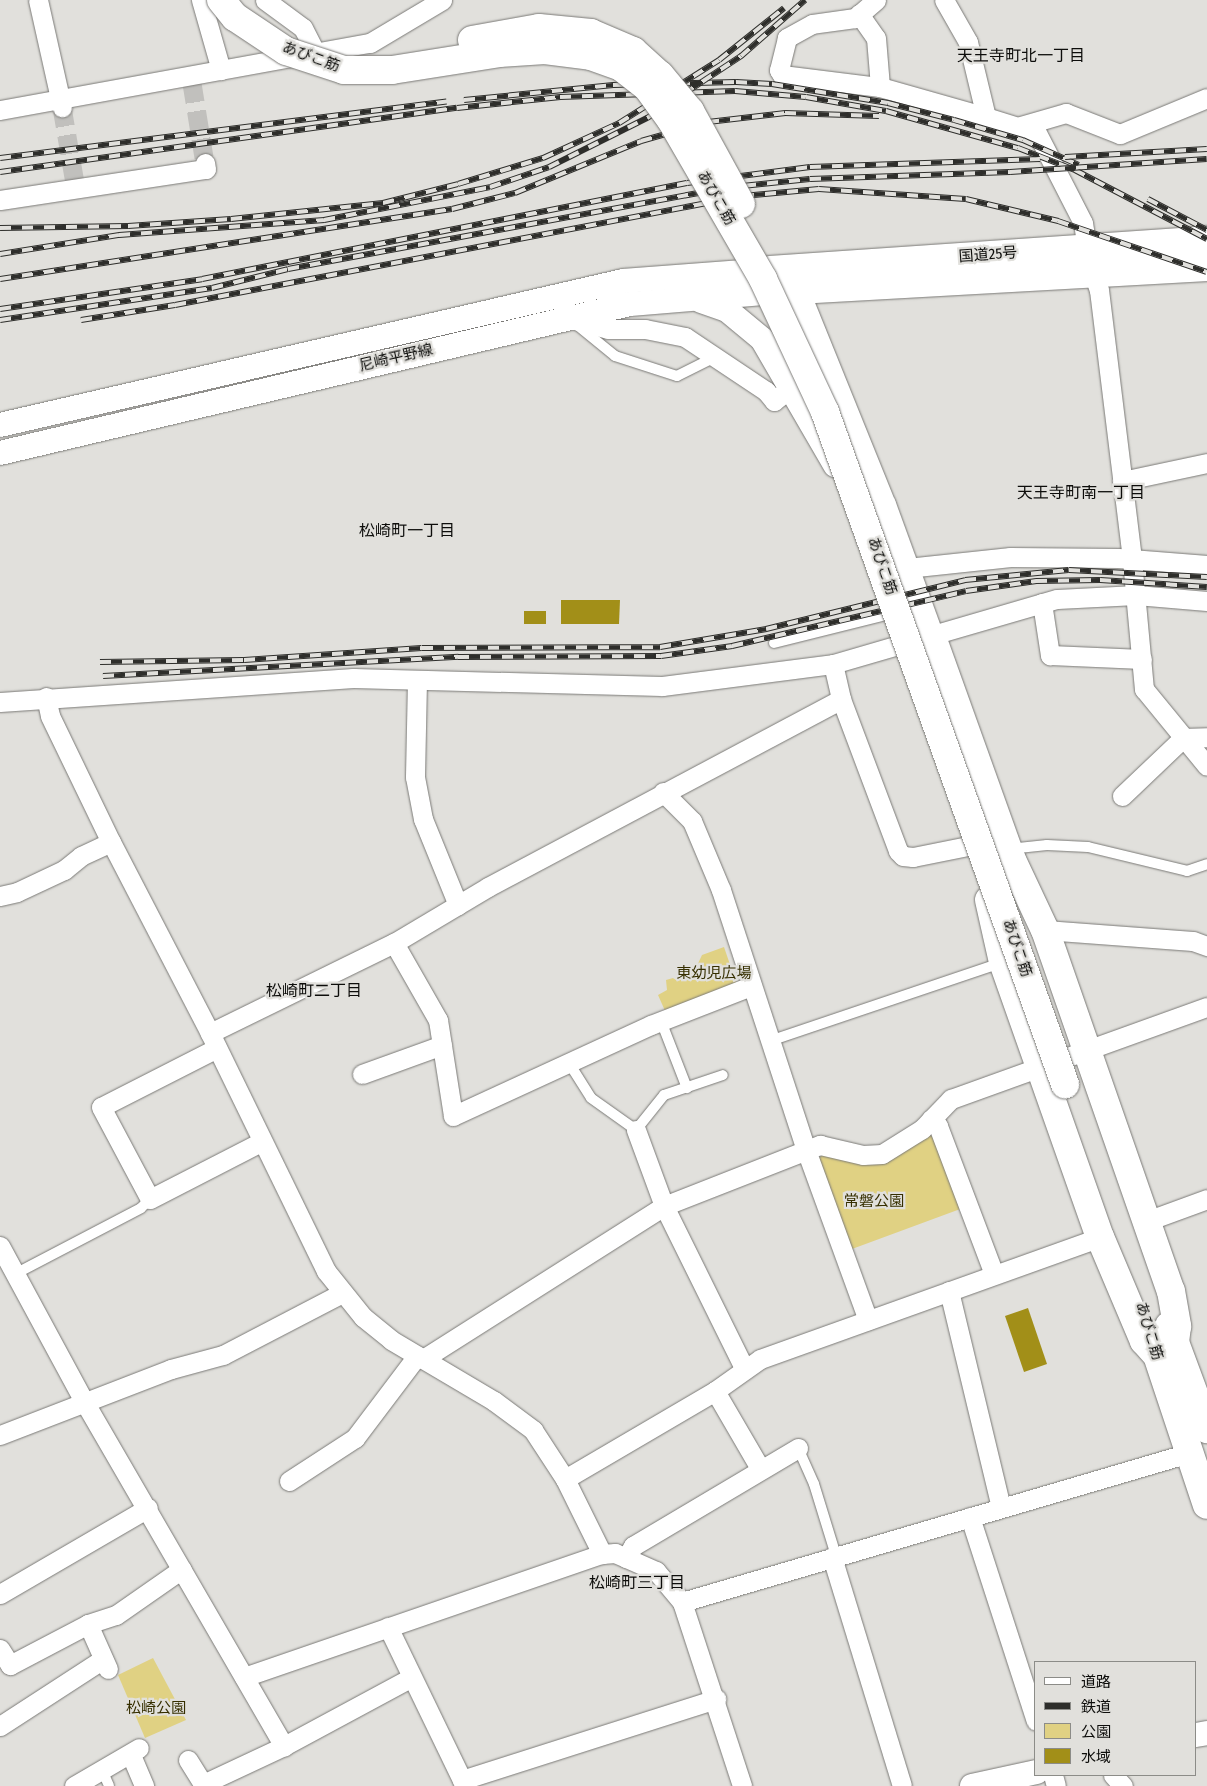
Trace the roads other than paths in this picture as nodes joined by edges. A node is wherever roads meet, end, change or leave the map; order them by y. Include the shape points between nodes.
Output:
1 (38, 0) edge
2 (200, 0) edge
3 (221, 0) edge
4 (245, 0) edge
5 (264, 0) edge
6 (442, 0) edge
7 (876, 0) edge
8 (944, 0) edge
9 (859, 14) junction
10 (316, 53) junction
11 (221, 70) junction
12 (880, 87) junction
13 (1207, 98) edge
14 (61, 103) junction
15 (0, 110) edge
16 (986, 117) junction
17 (1021, 126) junction
18 (205, 164) dead end
19 (0, 200) edge
20 (1207, 240) edge
21 (1086, 248) junction
22 (820, 266) junction
23 (1207, 267) edge
24 (770, 270) junction
25 (1094, 275) junction
26 (797, 290) junction
27 (562, 295) junction
28 (696, 300) junction
29 (568, 318) junction
30 (715, 357) junction
31 (792, 387) junction
32 (0, 426) edge
33 (0, 453) edge
34 (1207, 464) edge
35 (836, 468) junction
36 (1122, 481) junction
37 (1132, 560) junction
38 (1207, 565) edge
39 (907, 568) junction
40 (1136, 594) junction
41 (1207, 601) edge
42 (1042, 603) junction
43 (890, 614) junction
44 (932, 637) junction
45 (774, 642) dead end
46 (900, 646) junction
47 (1142, 659) junction
48 (834, 664) junction
49 (417, 680) junction
50 (46, 697) junction
51 (841, 699) junction
52 (0, 702) edge
53 (1207, 737) edge
54 (1182, 738) junction
55 (1207, 766) edge
56 (663, 792) junction
57 (1122, 796) dead end
58 (112, 842) junction
59 (973, 845) junction
60 (1008, 849) junction
61 (1207, 864) edge
62 (0, 896) edge
63 (458, 905) junction
64 (1045, 930) junction
65 (394, 943) junction
66 (1207, 946) edge
67 (1003, 962) junction
68 (751, 986) junction
69 (1207, 1007) edge
70 (661, 1021) junction
71 (214, 1040) junction
72 (770, 1041) junction
73 (442, 1045) junction
74 (1088, 1050) junction
75 (569, 1063) junction
76 (1039, 1067) junction
77 (362, 1074) dead end
78 (723, 1075) dead end
79 (1072, 1080) junction
80 (687, 1088) junction
81 (931, 1119) junction
82 (636, 1130) junction
83 (261, 1142) junction
84 (806, 1150) junction
85 (150, 1199) junction
86 (1207, 1199) edge
87 (664, 1206) junction
88 (1146, 1221) junction
89 (1100, 1237) junction
90 (0, 1246) edge
91 (16, 1274) junction
92 (994, 1274) junction
93 (949, 1291) junction
94 (342, 1293) junction
95 (868, 1320) junction
96 (1164, 1348) junction
97 (420, 1357) junction
98 (744, 1368) junction
99 (715, 1391) junction
100 (85, 1402) junction
101 (1207, 1429) edge
102 (0, 1435) edge
103 (798, 1448) joint
104 (1189, 1453) junction
105 (761, 1470) junction
106 (565, 1479) junction
107 (289, 1481) dead end
108 (1207, 1505) edge
109 (148, 1508) junction
110 (1001, 1508) junction
111 (970, 1517) junction
112 (602, 1554) junction
113 (832, 1557) junction
114 (626, 1558) junction
115 (182, 1569) junction
116 (0, 1594) edge
117 (682, 1602) junction
118 (88, 1624) junction
119 (388, 1627) junction
120 (0, 1649) edge
121 (244, 1677) junction
122 (412, 1677) junction
123 (716, 1699) junction
124 (1034, 1715) edge
125 (0, 1726) edge
126 (284, 1746) junction
127 (188, 1760) dead end
128 (1034, 1772) edge
129 (1114, 1776) edge
130 (106, 1778) edge
131 (464, 1783) edge
132 (74, 1786) edge
133 (144, 1786) edge
134 (742, 1786) edge
135 (902, 1786) edge
136 (972, 1786) edge
137 (1123, 1786) edge

1 - 14 street
2 - 11 street
3 - 79 main road, あびこ筋, bridge via 235,17 286,51 344,70 392,70 499,53 544,50 591,56 621,67 647,87 672,120 763,279 825,412
4 - 79 main road, あびこ筋, bridge via 292,34 348,52 390,52 539,28 591,33 633,51 660,75 690,111 781,276 842,405
5 - 10 street via 303,28
6 - 10 street via 370,43
7 - 9 street
8 - 16 street via 968,42
9 - 12 street via 876,38
9 - 12 street via 855,18 812,24 787,38 779,70 782,75
10 - 11 street
11 - 14 street via 191,80
12 - 16 street
13 - 17 street via 1120,134 1066,113
14 - 15 street
16 - 17 street
17 - 21 street via 1037,133 1070,193 1083,223
18 - 19 street via 206,169 75,185
20 - 21 main road, 国道25号
21 - 22 main road, 国道25号
22 - 24 main road, 国道25号
22 - 26 street
23 - 25 main road, 国道25号
24 - 26 street
24 - 27 street, 尼崎平野線 via 622,281
25 - 26 main road, 国道25号
25 - 36 street via 1099,290
26 - 28 street, 尼崎平野線
26 - 35 street via 798,336
26 - 39 street
27 - 29 street
27 - 32 street, 尼崎平野線
28 - 29 street, 尼崎平野線 via 630,304
28 - 31 street via 727,310 762,339
29 - 30 street via 608,329 645,329 685,337
29 - 30 lane via 615,356 677,376
29 - 33 street, 尼崎平野線
30 - 31 street via 774,401
31 - 35 street
34 - 36 street
35 - 43 street
36 - 37 street
37 - 38 street
37 - 39 street via 1010,557
37 - 40 street
39 - 44 street
40 - 41 street
40 - 42 street via 1078,596
40 - 47 street
42 - 44 street
42 - 47 street via 1050,655
43 - 45 lane
43 - 46 street
44 - 46 street
44 - 60 main road
46 - 48 street
46 - 59 main road
47 - 54 street via 1144,689
48 - 49 street via 662,686
48 - 51 street
49 - 50 street via 353,678
49 - 63 street via 415,777 423,819
50 - 52 street
50 - 58 street via 50,716
51 - 56 street
51 - 59 street via 903,856 913,857
53 - 54 street
54 - 55 street
54 - 57 street
56 - 63 street
56 - 68 street via 692,821 721,890
58 - 62 street via 81,856 64,870 17,892
58 - 71 street
59 - 60 street
59 - 67 main road
60 - 61 lane via 1047,845 1088,847 1188,870
60 - 64 main road
63 - 65 street
64 - 66 street via 1193,941
64 - 74 main road
65 - 71 street
65 - 73 street via 438,1020
67 - 72 lane
67 - 76 main road
68 - 70 street
68 - 72 street
69 - 74 street
70 - 75 street
70 - 80 lane
71 - 83 street
71 - 85 street via 101,1107
72 - 84 street
73 - 75 street via 453,1116
73 - 77 street
74 - 76 street
74 - 88 main road
75 - 82 lane via 590,1098
76 - 81 street via 951,1098
76 - 89 main road
78 - 80 lane
79 - 96 main road, あびこ筋
80 - 82 lane via 664,1096
81 - 84 street via 907,1140 882,1154 863,1155 820,1146
81 - 92 street via 938,1126
82 - 87 street
83 - 85 street
83 - 94 street via 326,1271
84 - 87 street
84 - 95 street
85 - 91 lane via 141,1208
86 - 88 street
87 - 97 street
87 - 98 street
88 - 96 main road via 1171,1291 1177,1326
89 - 92 street
89 - 96 main road via 1144,1341
90 - 91 street
91 - 100 street
92 - 93 street
93 - 95 street
93 - 110 street
94 - 97 street via 363,1317
94 - 100 street via 222,1355 171,1369
95 - 98 street
96 - 101 main road, あびこ筋
96 - 104 main road, あびこ筋
97 - 106 street via 494,1401 533,1430
97 - 107 street via 355,1438
98 - 99 street
99 - 105 street
99 - 106 street
100 - 102 street
100 - 109 street
103 - 105 street
103 - 113 lane via 814,1484 834,1549
104 - 108 main road, あびこ筋
104 - 110 street
105 - 114 street via 633,1546
106 - 112 street
109 - 115 street
109 - 116 street
110 - 111 street
111 - 113 street
111 - 124 street
112 - 114 street via 615,1553
112 - 119 street
113 - 117 street
113 - 135 street
114 - 117 street via 656,1571
115 - 118 street via 139,1602 116,1615
115 - 121 street
117 - 123 street
118 - 120 street via 10,1665
118 - 125 street via 106,1664
119 - 121 street
119 - 122 street
121 - 126 street
122 - 126 street
122 - 131 street
123 - 131 street
123 - 134 street
126 - 127 street via 203,1784
128 - 136 street
129 - 137 street
130 - 132 street
130 - 133 street via 135,1751

